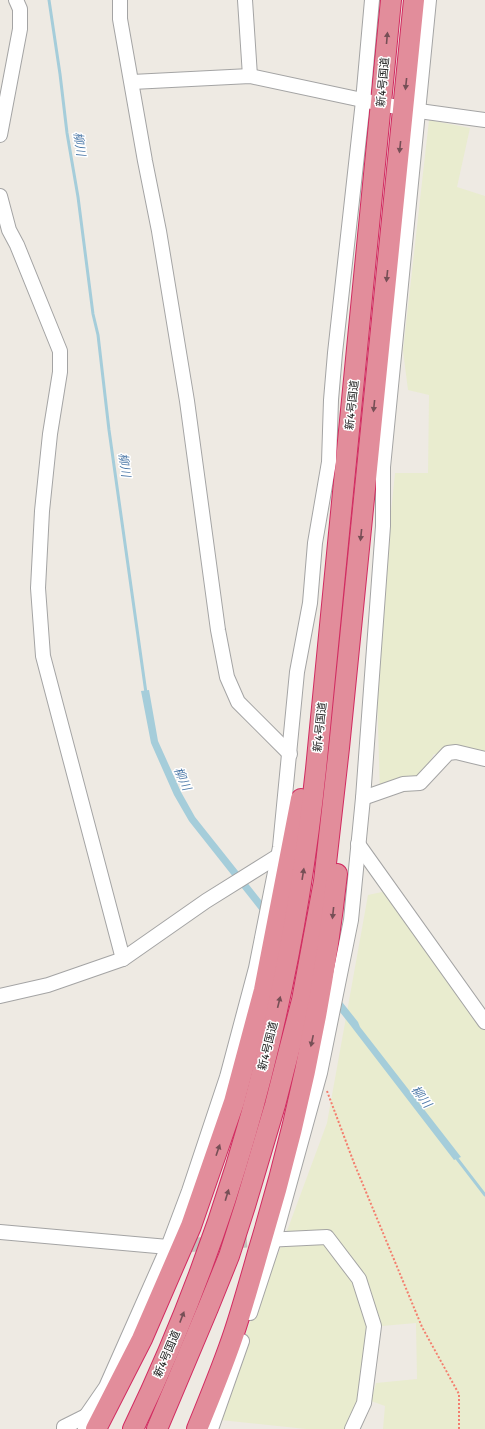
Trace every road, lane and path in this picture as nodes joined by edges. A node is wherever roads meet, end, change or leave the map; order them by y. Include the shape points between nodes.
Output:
1 (16, 0) edge
2 (120, 0) edge
3 (245, 0) edge
4 (372, 0) edge
5 (391, 0) edge
6 (414, 0) edge
7 (429, 0) edge
8 (250, 76) junction
9 (132, 82) junction
10 (372, 103) junction
11 (412, 110) junction
12 (485, 120) edge
13 (0, 134) edge
14 (0, 196) edge
15 (324, 687) junction
16 (339, 748) junction
17 (290, 754) junction
18 (485, 759) edge
19 (363, 798) junction
20 (358, 844) junction
21 (278, 856) junction
22 (123, 959) junction
23 (0, 996) edge
24 (485, 1022) edge
25 (320, 1074) junction
26 (0, 1232) edge
27 (263, 1240) junction
28 (180, 1246) junction
29 (89, 1425) edge
30 (64, 1429) edge
31 (133, 1429) edge
32 (157, 1429) edge
33 (197, 1429) edge
34 (211, 1429) edge
35 (352, 1429) edge
36 (459, 1429) edge

1 - 13 street via 20,10 20,29
2 - 9 street via 120,19
3 - 8 street
4 - 10 street
10 -> 5 highway, 新4号国道
6 -> 11 highway, 新4号国道
7 - 11 street
8 - 9 street
8 - 10 street
9 - 17 street via 160,231 186,393 218,630 227,677 238,702
10 - 11 street
10 - 15 highway, 新4号国道
10 - 17 street via 336,353 329,462 315,543 310,603 297,672
11 - 12 street
11 -> 16 highway, 新4号国道
11 - 19 street via 383,467 383,526
14 - 22 street via 9,230 60,351 60,372 42,511 38,588 43,656
28 -> 15 highway via 191,1226 234,1102 264,990
31 -> 15 highway, 新4号国道 via 175,1336 227,1198 255,1097 282,992 310,832
16 -> 27 highway via 343,824 330,935 312,1040
16 - 32 highway, 新4号国道 via 324,881 302,1000 275,1105 229,1256
17 - 21 street
18 - 19 street via 456,752 448,753 420,783 403,784
19 - 20 street
20 - 24 street
20 - 25 street via 351,920
21 - 22 street via 206,901
21 - 28 street via 256,968 227,1077 189,1190
22 - 23 street via 48,986
25 - 27 street
25 - 36 path via 422,1327 459,1394
26 - 28 street
27 - 33 highway via 234,1333
27 - 34 street via 230,1377
27 - 35 street via 327,1237 359,1278 374,1326 364,1403
28 - 29 highway via 142,1339
29 - 30 street

